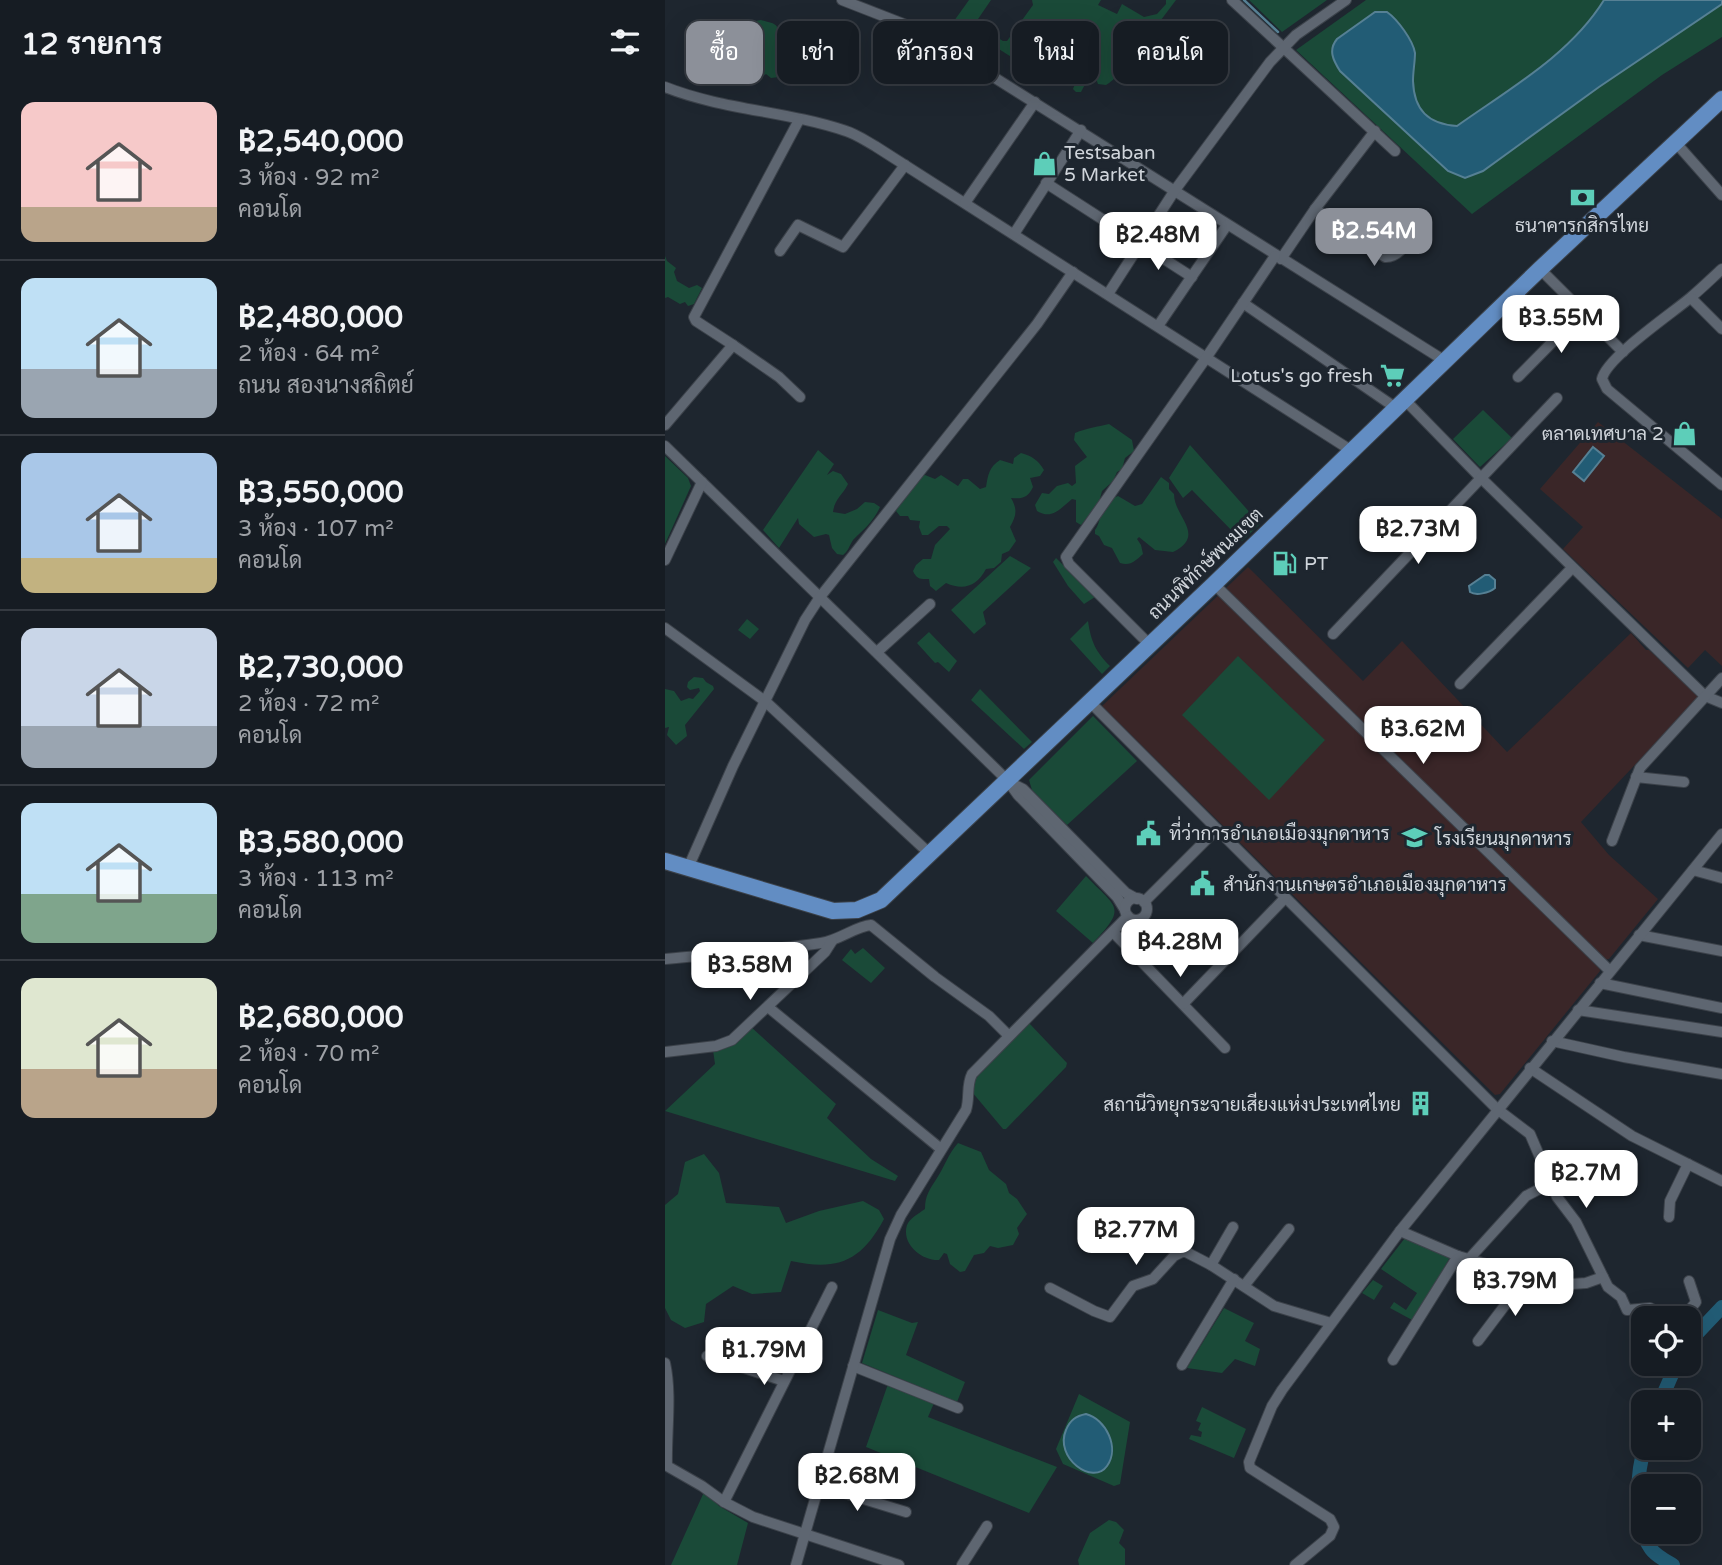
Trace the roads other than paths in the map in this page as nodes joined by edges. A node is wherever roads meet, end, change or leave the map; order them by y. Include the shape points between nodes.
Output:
1 (842, 0) edge
2 (1232, 0) edge
3 (1346, 0) edge
4 (1283, 48) junction
5 (665, 87) edge
6 (1722, 99) edge
7 (1035, 102) junction
8 (799, 120) junction
9 (1081, 130) junction
10 (1375, 131) junction
11 (1676, 143) junction
12 (1395, 150) dead end
13 (905, 164) junction
14 (1046, 183) junction
15 (1175, 190) junction
16 (1722, 195) edge
17 (965, 203) junction
18 (1315, 209) junction
19 (1421, 221) dead end
20 (1227, 225) junction
21 (1014, 234) junction
22 (1141, 242) junction
23 (780, 251) dead end
24 (1278, 258) junction
25 (1540, 269) junction
26 (1722, 269) edge
27 (1073, 272) junction
28 (1192, 277) junction
29 (1108, 293) junction
30 (1691, 298) junction
31 (1243, 303) junction
32 (1583, 311) junction
33 (1158, 326) junction
34 (1722, 329) edge
35 (733, 345) junction
36 (1623, 352) junction
37 (1206, 358) junction
38 (1445, 361) junction
39 (1518, 377) dead end
40 (800, 397) dead end
41 (1557, 398) dead end
42 (1400, 404) junction
43 (665, 425) edge
44 (665, 446) edge
45 (1352, 451) junction
46 (1480, 477) junction
47 (702, 482) junction
48 (1722, 485) edge
49 (665, 560) edge
50 (1572, 568) junction
51 (1214, 584) junction
52 (820, 597) junction
53 (930, 604) dead end
54 (665, 628) edge
55 (1333, 634) dead end
56 (1150, 645) junction
57 (877, 652) junction
58 (1722, 678) edge
59 (1460, 684) dead end
60 (1705, 696) junction
61 (766, 702) junction
62 (1090, 702) junction
63 (1722, 703) edge
64 (1636, 776) junction
65 (1008, 781) junction
66 (1684, 782) dead end
67 (1217, 829) junction
68 (1722, 834) edge
69 (1612, 841) dead end
70 (930, 854) junction
71 (665, 861) edge
72 (688, 868) junction
73 (1693, 870) junction
74 (1722, 878) edge
75 (1285, 898) junction
76 (1140, 900) junction
77 (1127, 913) junction
78 (1112, 932) junction
79 (1639, 935) junction
80 (832, 941) junction
81 (1722, 951) edge
82 (665, 959) edge
83 (1610, 971) junction
84 (1600, 983) junction
85 (1183, 1004) junction
86 (768, 1007) junction
87 (1722, 1008) edge
88 (1578, 1010) junction
89 (1722, 1032) edge
90 (1009, 1036) junction
91 (1552, 1041) junction
92 (1225, 1048) dead end
93 (665, 1052) edge
94 (1530, 1069) junction
95 (1722, 1074) edge
96 (1497, 1109) junction
97 (941, 1149) junction
98 (1688, 1164) junction
99 (1722, 1181) edge
100 (1551, 1183) junction
101 (1669, 1217) dead end
102 (1233, 1227) dead end
103 (1289, 1229) dead end
104 (1399, 1231) junction
105 (1458, 1256) junction
106 (1469, 1259) junction
107 (1211, 1265) junction
108 (1527, 1276) junction
109 (1603, 1277) junction
110 (1234, 1279) junction
111 (1689, 1282) dead end
112 (1244, 1286) junction
113 (832, 1287) dead end
114 (1050, 1288) dead end
115 (1693, 1306) edge
116 (1631, 1311) edge
117 (1331, 1323) junction
118 (1478, 1341) dead end
119 (707, 1356) dead end
120 (1393, 1360) dead end
121 (665, 1363) edge
122 (853, 1366) junction
123 (1182, 1366) dead end
124 (784, 1381) junction
125 (958, 1408) dead end
126 (665, 1434) edge
127 (666, 1468) edge
128 (818, 1485) junction
129 (724, 1502) junction
130 (906, 1513) dead end
131 (987, 1525) dead end
132 (805, 1533) junction
133 (796, 1565) edge
134 (899, 1565) edge
135 (962, 1565) edge
136 (1296, 1565) edge

1 - 7 street via 919,30
2 - 4 street
3 - 4 street
4 - 10 street
4 - 15 street
5 - 8 street via 721,105
6 - 11 main road, ถนนพิทักษ์พนมเขต
7 - 9 street
7 - 17 street
8 - 13 street via 849,132
8 - 35 street via 694,317
9 - 14 street
9 - 15 street
10 - 12 street
10 - 18 street
11 - 16 street
11 - 25 main road, ถนนพิทักษ์พนมเขต
13 - 17 street
13 - 23 street via 843,247 798,225
14 - 21 street
14 - 22 street
15 - 20 street
15 - 22 street
17 - 21 street
18 - 19 street via 1391,258
18 - 24 street
20 - 24 street
20 - 28 street
21 - 27 street
22 - 28 street
22 - 29 street
24 - 31 street
24 - 38 street
25 - 32 street
25 - 38 main road, ถนนพิทักษ์พนมเขต
26 - 30 street
27 - 29 street
27 - 52 street via 1037,324
28 - 33 street
29 - 33 street
30 - 34 street
30 - 36 street
31 - 37 street
31 - 42 street
32 - 36 street
32 - 39 street
33 - 37 street
35 - 40 street
35 - 43 street
36 - 48 street via 1603,373 1603,384
37 - 45 street
37 - 56 street via 1065,559
38 - 42 main road, ถนนพิทักษ์พนมเขต
41 - 46 street
42 - 45 main road, ถนนพิทักษ์พนมเขต
42 - 46 street
44 - 47 street
45 - 51 main road, ถนนพิทักษ์พนมเขต
46 - 50 street
46 - 55 street
47 - 49 street
47 - 52 street
50 - 59 street
50 - 60 street
51 - 56 main road, ถนนพิทักษ์พนมเขต
51 - 83 street
52 - 57 street
52 - 61 street
53 - 57 street
54 - 61 street
56 - 62 main road, ถนนพิทักษ์พนมเขต
57 - 65 street
58 - 60 street
60 - 63 street
60 - 64 street
61 - 70 street
61 - 72 street
62 - 65 main road, ถนนพิทักษ์พนมเขต
62 - 67 street
64 - 66 street
64 - 69 street
65 - 70 main road, ถนนพิทักษ์พนมเขต
65 - 76 street via 1023,789 1126,893
65 - 77 street via 1118,897
67 - 75 street
67 - 76 street
68 - 73 street
70 - 72 main road, ถนนพิทักษ์พนมเขต via 881,900 846,912
71 - 72 main road, ถนนพิทักษ์พนมเขต
73 - 74 street
73 - 79 street
75 - 85 street
75 - 96 street
76 - 77 street via 1130,900
76 - 77 street via 1146,911 1143,917 1134,920
77 - 78 street
78 - 85 street
78 - 90 street
79 - 81 street
79 - 83 street
80 - 82 street
80 - 86 street
80 - 90 street via 874,925
83 - 84 street
84 - 87 street
84 - 88 street
85 - 92 street
86 - 93 street via 725,1044
86 - 97 street
88 - 89 street
88 - 91 street
90 - 97 street via 972,1074 966,1110
91 - 94 street
91 - 95 street
94 - 96 street
94 - 98 street via 1632,1136
96 - 100 street via 1530,1134
96 - 104 street
97 - 122 street via 890,1239
98 - 99 street
98 - 101 street via 1670,1201
100 - 106 street via 1526,1196
100 - 109 street
102 - 107 street
103 - 112 street
104 - 105 street
104 - 117 street
105 - 106 street
105 - 120 street
106 - 108 street
107 - 110 street
107 - 114 street via 1190,1253 1178,1253 1153,1279 1133,1286 1110,1317
108 - 109 street via 1561,1285
108 - 118 street
109 - 116 street
110 - 112 street
110 - 123 street
111 - 115 street via 1696,1302
112 - 117 street via 1274,1306
113 - 124 street
117 - 136 street via 1272,1406 1249,1464 1251,1470 1334,1524 1329,1536
119 - 124 street
121 - 126 street via 669,1379
122 - 125 street
122 - 128 street
124 - 129 street
126 - 127 street
127 - 129 street
128 - 130 street
128 - 132 street
129 - 132 street via 753,1517
131 - 135 street
132 - 133 street
132 - 134 street

